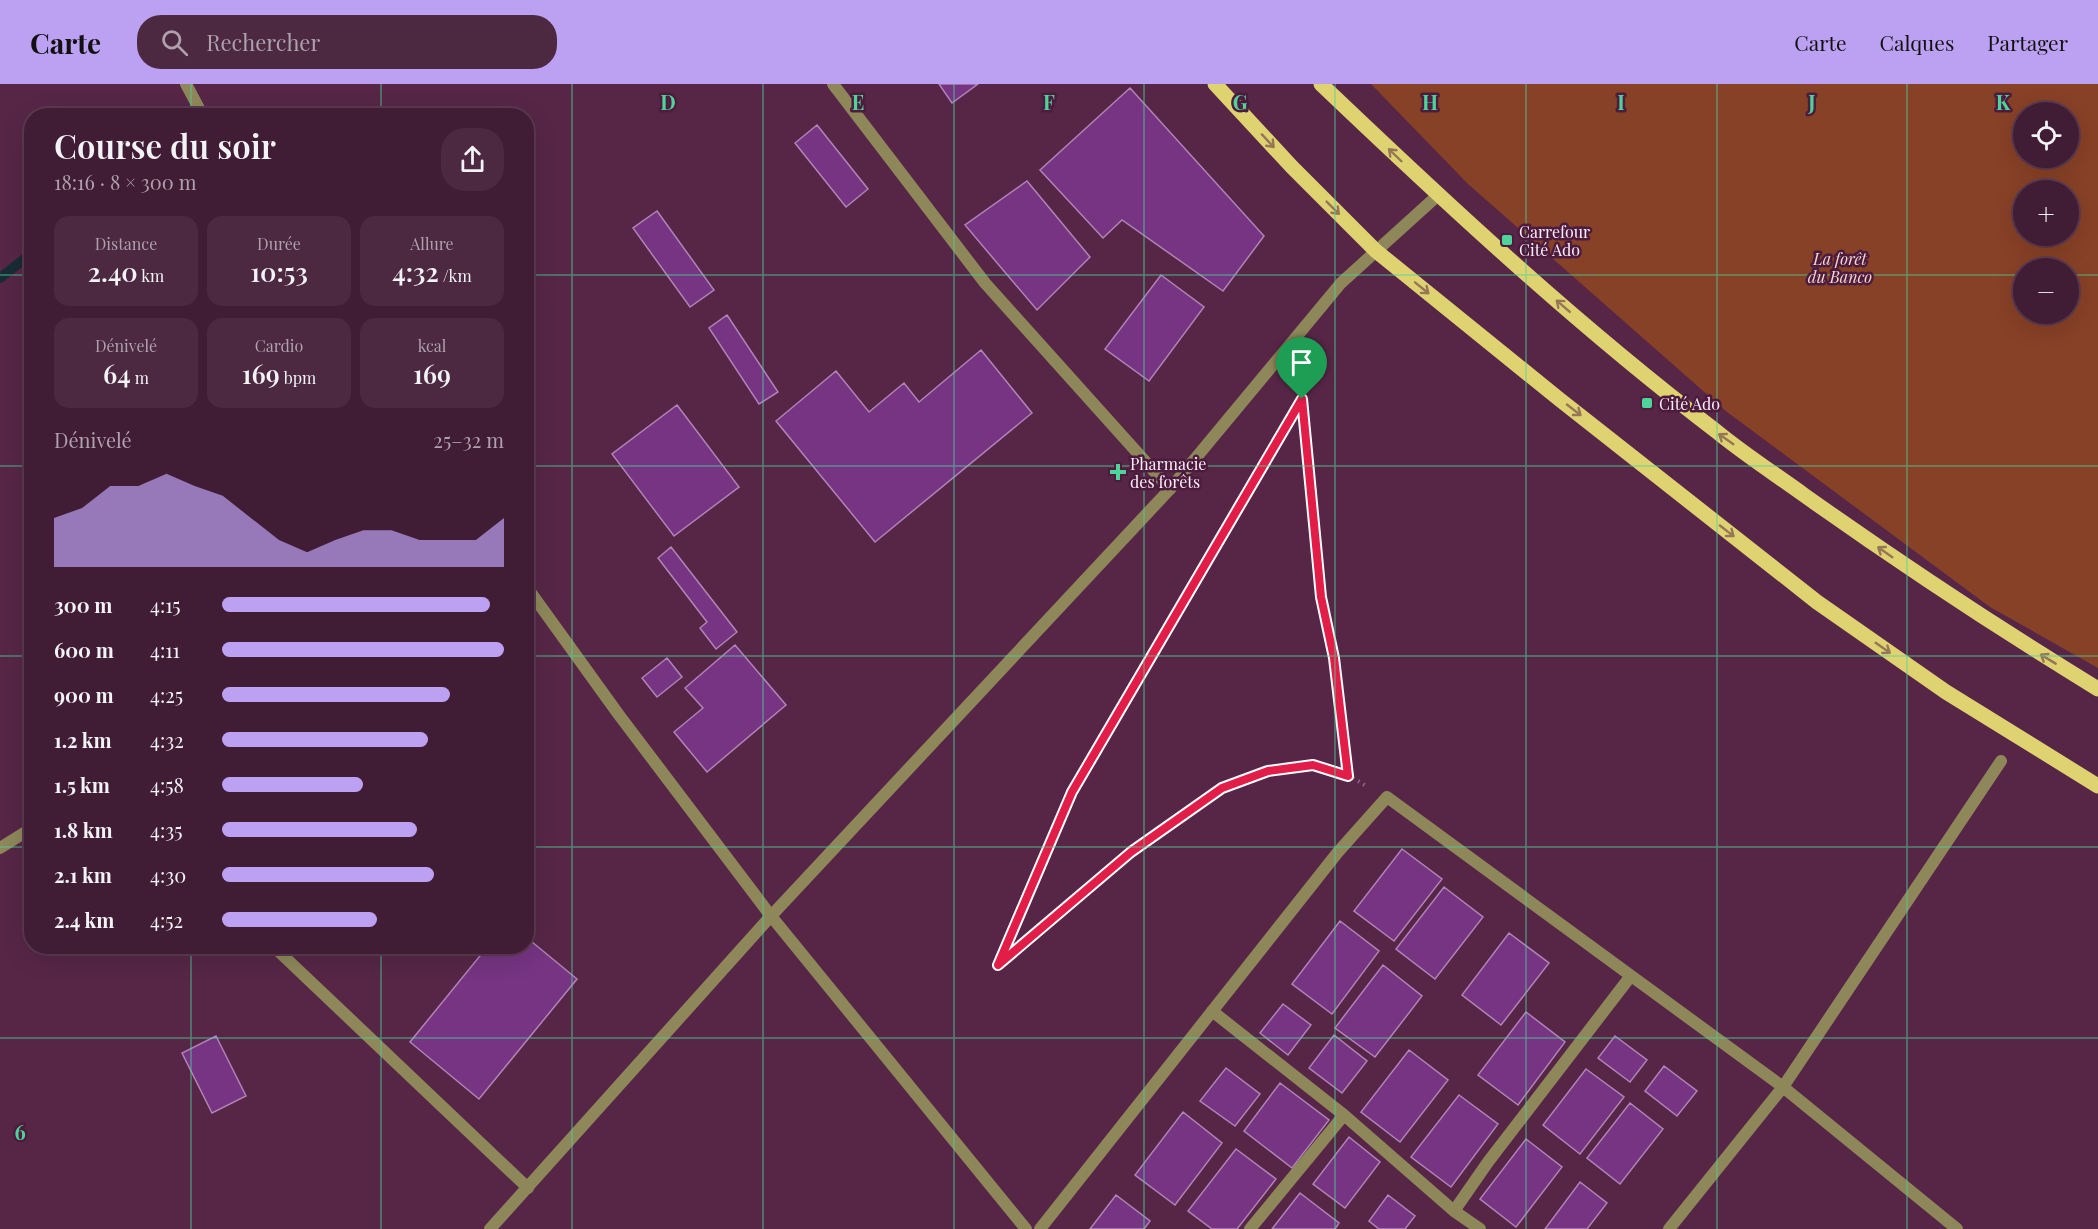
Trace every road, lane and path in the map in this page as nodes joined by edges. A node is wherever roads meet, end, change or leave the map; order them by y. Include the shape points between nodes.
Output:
1 (186, 84) edge
2 (833, 84) edge
3 (1215, 84) edge
4 (1321, 84) edge
5 (199, 108) edge
6 (1437, 196) junction
7 (1376, 251) junction
8 (1320, 346) dead end
9 (1302, 399) junction
10 (1170, 489) junction
11 (534, 597) edge
12 (2098, 689) edge
13 (2001, 761) dead end
14 (1348, 776) junction
15 (2098, 786) edge
16 (1387, 797) junction
17 (24, 833) edge
18 (0, 848) edge
19 (771, 916) junction
20 (281, 954) edge
21 (1630, 977) junction
22 (1212, 1011) junction
23 (1784, 1087) junction
24 (1344, 1115) junction
25 (528, 1188) junction
26 (1454, 1211) junction
27 (490, 1229) edge
28 (1026, 1229) edge
29 (1040, 1229) edge
30 (1250, 1229) edge
31 (1480, 1229) edge
32 (1669, 1229) edge
33 (1957, 1229) edge

1 - 5 street
2 - 10 street via 985,283
3 -> 7 main road
6 -> 4 main road
6 - 7 street
12 -> 6 main road via 1894,559 1716,432 1607,344
7 - 10 street via 1341,283
7 -> 15 main road via 1817,602 1946,692
8 - 9 path
9 - 14 path via 1321,597 1334,658
9 - 14 path via 1072,792 998,965 1131,852 1222,788 1268,771 1313,765
10 - 19 street
11 - 19 street
13 - 23 street
14 - 16 path
16 - 21 street
16 - 22 street via 1338,852
17 - 18 street
19 - 25 street
19 - 28 street
20 - 25 street
21 - 23 street
21 - 26 street
22 - 24 street
22 - 29 street
23 - 32 street
23 - 33 street
24 - 26 street
24 - 30 street
25 - 27 street
26 - 31 street

